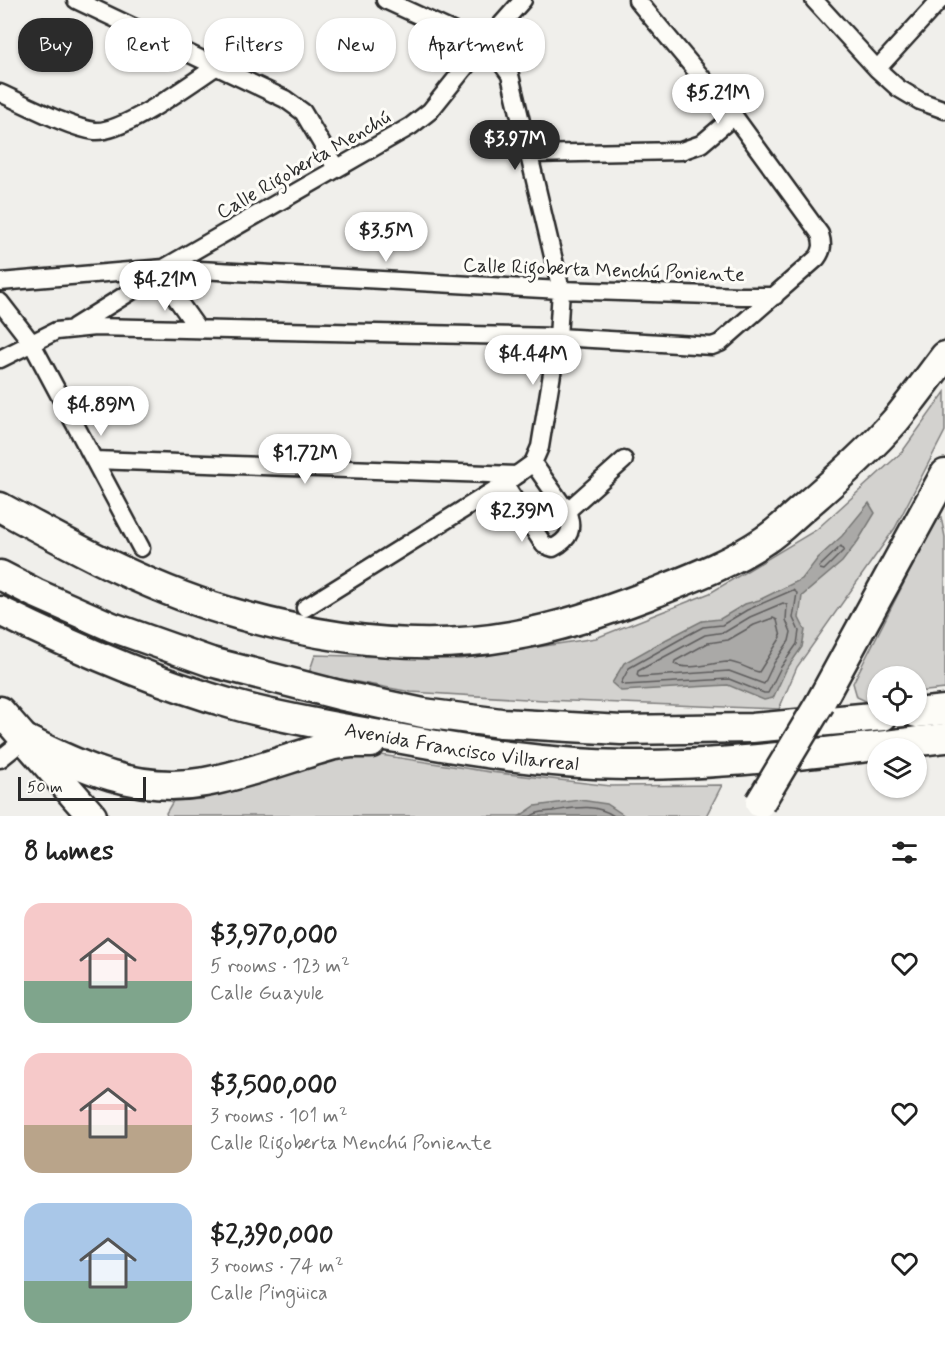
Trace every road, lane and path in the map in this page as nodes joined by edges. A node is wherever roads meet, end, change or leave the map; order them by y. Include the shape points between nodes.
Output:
1 (76, 0) edge
2 (385, 0) edge
3 (523, 0) edge
4 (637, 0) edge
5 (814, 0) edge
6 (940, 0) edge
7 (424, 18) edge
8 (507, 18) edge
9 (204, 60) edge
10 (877, 69) junction
11 (208, 72) edge
12 (229, 72) edge
13 (461, 72) edge
14 (508, 72) edge
15 (0, 93) edge
16 (945, 110) edge
17 (734, 116) junction
18 (529, 154) junction
19 (336, 168) junction
20 (161, 271) junction
21 (0, 282) edge
22 (561, 290) junction
23 (775, 296) junction
24 (0, 302) edge
25 (73, 328) junction
26 (198, 329) junction
27 (558, 337) junction
28 (31, 342) junction
29 (945, 356) edge
30 (0, 359) edge
31 (94, 460) junction
32 (624, 460) dead end
33 (534, 463) junction
34 (945, 474) edge
35 (511, 479) junction
36 (0, 507) edge
37 (567, 511) junction
38 (141, 548) dead end
39 (0, 575) edge
40 (304, 608) dead end
41 (0, 611) edge
42 (945, 710) edge
43 (0, 711) edge
44 (927, 712) edge
45 (867, 717) edge
46 (945, 738) edge
47 (25, 739) junction
48 (445, 747) junction
49 (0, 759) edge
50 (755, 810) edge
51 (92, 816) edge

1 - 9 street
2 - 7 street
3 - 8 street, Calle Rigoberta Menchú
4 - 17 street, Calle Rigoberta Menchú Poniente
5 - 10 street
6 - 10 street
10 - 16 street via 897,88
11 - 15 street via 130,121 97,131
12 - 19 street via 303,112
13 - 19 street, Calle Rigoberta Menchú via 430,111 395,136
14 - 18 street
17 - 18 street via 701,144 681,151
17 - 23 street, Calle Rigoberta Menchú Poniente via 823,243 817,258
18 - 22 street
19 - 20 street, Calle Rigoberta Menchú
20 - 21 street, Calle Rigoberta Menchú Poniente
20 - 22 street, Calle Rigoberta Menchú Poniente
20 - 25 street, Calle Rigoberta Menchú
20 - 26 street
22 - 23 street, Calle Rigoberta Menchú Poniente
22 - 27 street
23 - 27 street, Calle Rigoberta Menchú Poniente via 726,340 712,346
24 - 28 street
25 - 26 street, Calle Rigoberta Menchú Poniente
25 - 28 street, Calle Rigoberta Menchú Poniente
26 - 27 street, Calle Rigoberta Menchú Poniente
27 - 33 street
28 - 30 street, Calle Rigoberta Menchú Poniente
28 - 31 street
29 - 36 highway via 895,420 832,484 766,539 700,575 640,598 566,624 509,637 442,643 368,640 298,630 176,594 112,566
31 - 35 street
31 - 38 street
32 - 37 street
33 - 35 street
33 - 37 street
34 - 50 highway, bridge via 820,703
35 - 37 street via 548,548 568,539 571,526
35 - 40 street
39 - 45 highway, Avenida Francisco Villarreal via 112,627 211,662 423,713 501,723 621,730 752,728
41 - 48 highway, Avenida Francisco Villarreal via 84,650 236,705
42 - 44 highway
43 - 47 highway
46 - 48 highway, Avenida Francisco Villarreal via 758,758 624,765
47 - 48 highway via 104,775 160,785 204,782 351,743
47 - 49 street
47 - 51 highway

